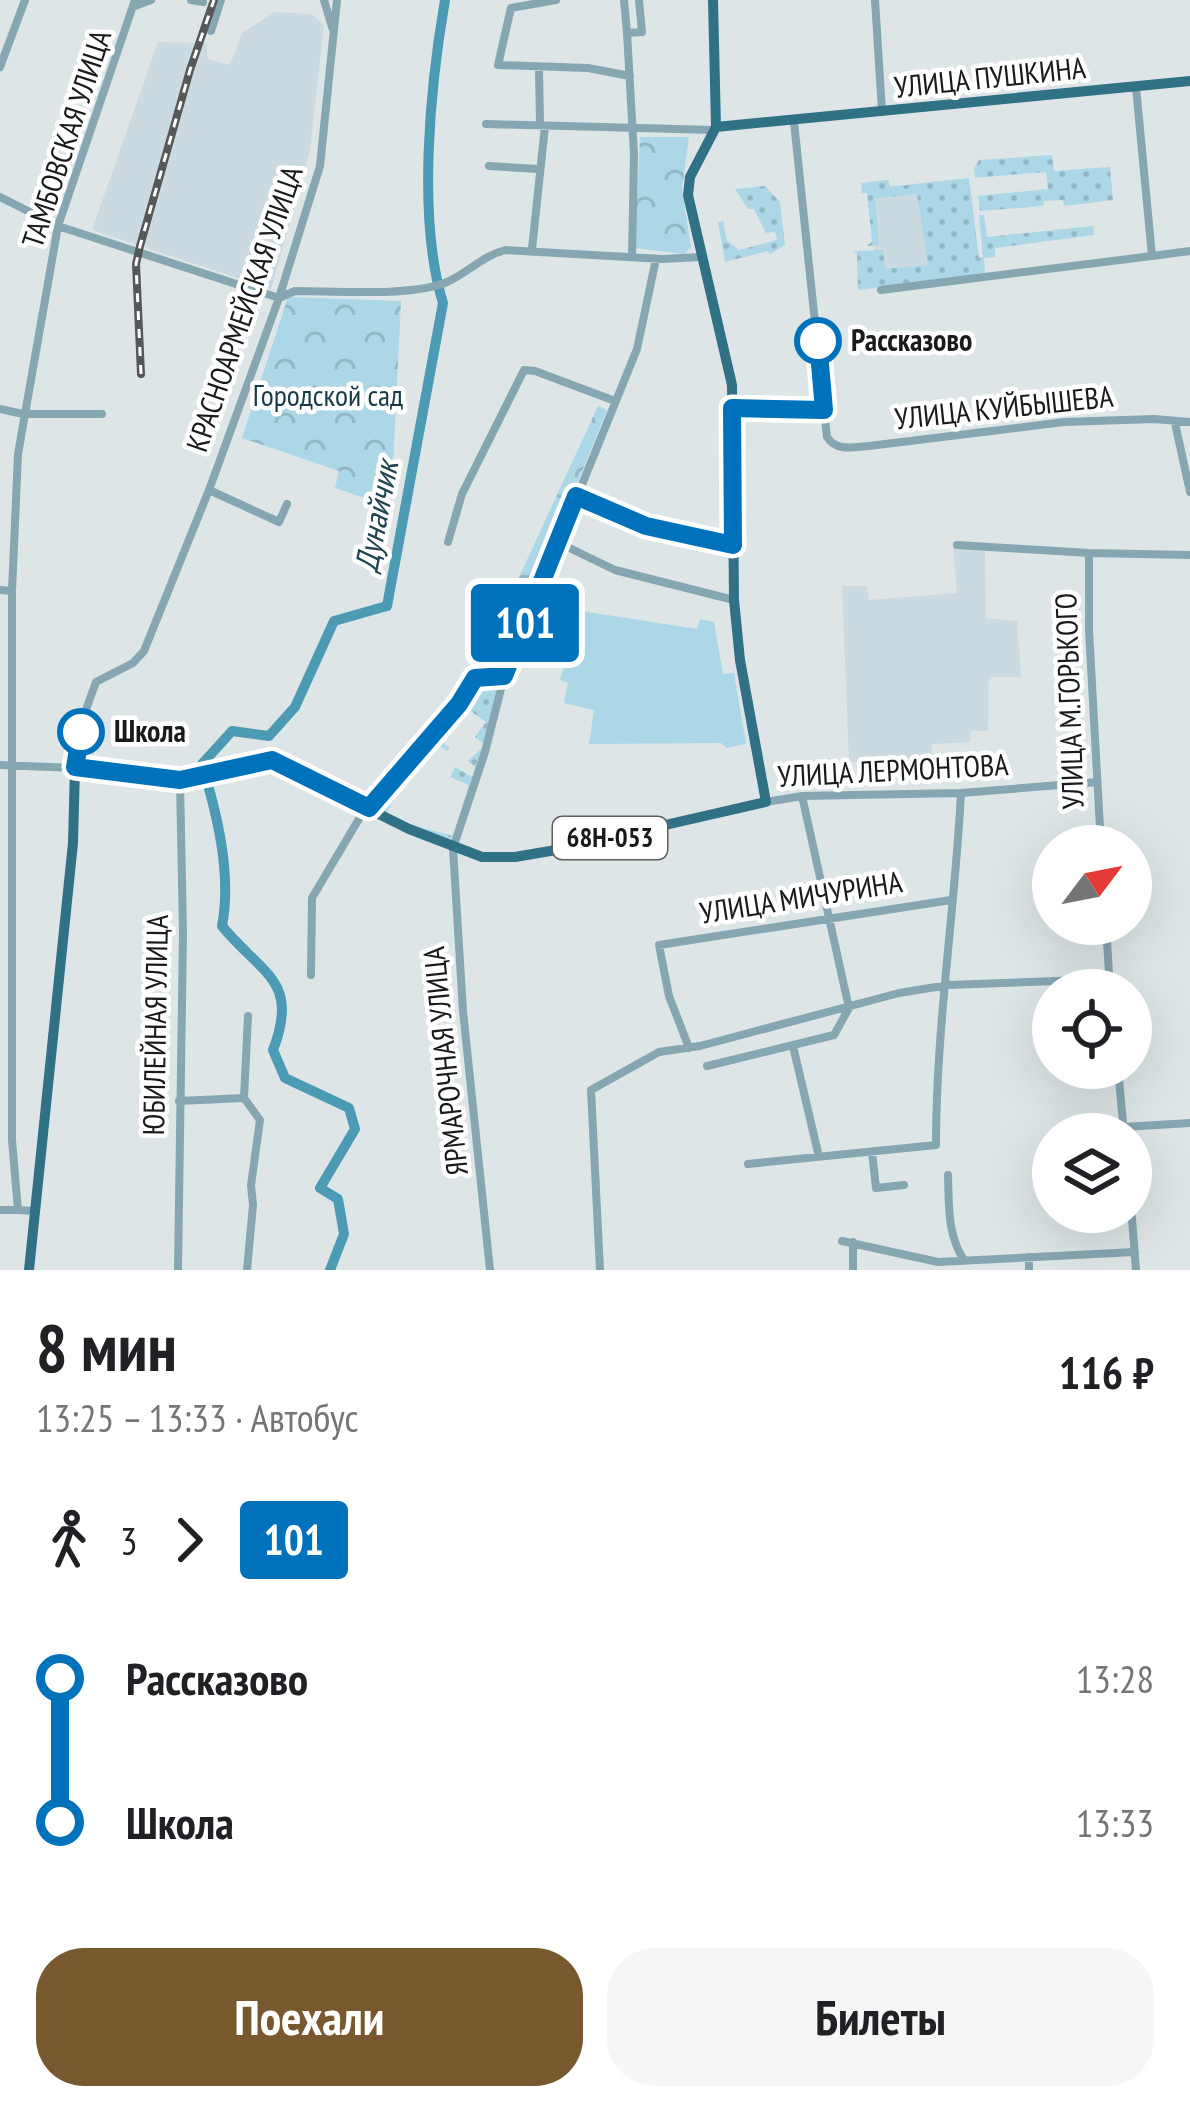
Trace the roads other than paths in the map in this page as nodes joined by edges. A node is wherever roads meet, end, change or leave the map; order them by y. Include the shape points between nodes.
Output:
1 (25, 0) edge
2 (151, 0) edge
3 (191, 0) edge
4 (220, 0) edge
5 (324, 0) edge
6 (337, 0) edge
7 (556, 0) edge
8 (624, 0) edge
9 (639, 0) edge
10 (713, 0) edge
11 (874, 0) edge
12 (203, 2) edge
13 (135, 3) edge
14 (332, 28) junction
15 (211, 31) dead end
16 (627, 33) junction
17 (0, 67) edge
18 (539, 69) junction
19 (630, 76) junction
20 (1190, 81) edge
21 (1136, 87) junction
22 (882, 112) junction
23 (794, 122) junction
24 (486, 124) dead end
25 (543, 125) junction
26 (715, 128) junction
27 (634, 129) junction
28 (489, 166) dead end
29 (538, 169) junction
30 (0, 197) edge
31 (58, 226) junction
32 (531, 250) junction
33 (1190, 251) edge
34 (1151, 256) junction
35 (632, 257) junction
36 (700, 257) junction
37 (656, 259) junction
38 (881, 290) dead end
39 (279, 298) junction
40 (615, 401) junction
41 (732, 408) junction
42 (0, 409) edge
43 (824, 410) junction
44 (23, 414) junction
45 (102, 414) dead end
46 (1190, 422) edge
47 (1175, 423) junction
48 (209, 490) junction
49 (1190, 492) edge
50 (576, 496) junction
51 (286, 503) dead end
52 (448, 542) dead end
53 (557, 542) junction
54 (733, 545) junction
55 (957, 545) dead end
56 (1089, 554) junction
57 (1190, 555) edge
58 (0, 590) edge
59 (12, 591) junction
60 (734, 600) junction
61 (504, 676) junction
62 (0, 765) edge
63 (13, 766) junction
64 (75, 767) junction
65 (180, 780) junction
66 (1096, 782) junction
67 (961, 793) junction
68 (802, 796) junction
69 (766, 802) junction
70 (367, 807) junction
71 (1099, 825) edge
72 (453, 848) junction
73 (5, 892) edge
74 (951, 900) junction
75 (827, 918) junction
76 (310, 975) dead end
77 (947, 985) junction
78 (1032, 985) edge
79 (849, 1008) junction
80 (248, 1016) dead end
81 (811, 1019) junction
82 (810, 1042) junction
83 (793, 1046) junction
84 (689, 1048) junction
85 (707, 1066) dead end
86 (244, 1098) junction
87 (179, 1101) junction
88 (1190, 1123) edge
89 (1152, 1127) edge
90 (872, 1152) junction
91 (819, 1157) junction
92 (748, 1164) dead end
93 (947, 1175) dead end
94 (904, 1185) dead end
95 (0, 1210) edge
96 (17, 1210) junction
97 (34, 1210) junction
98 (1134, 1233) edge
99 (1136, 1252) junction
100 (1028, 1257) junction
101 (965, 1262) junction
102 (938, 1266) edge
103 (29, 1270) edge
104 (178, 1270) edge
105 (247, 1270) edge
106 (490, 1270) edge
107 (600, 1270) edge
108 (853, 1270) edge
109 (1029, 1270) edge
110 (1136, 1270) edge

1 - 17 street
2 - 13 street
3 - 12 street
4 - 15 street
5 - 14 street
6 - 14 street, КРАСНОАРМЕЙСКАЯ УЛИЦА
7 - 18 street via 511,8 498,65
8 - 16 street
9 - 16 street via 642,32
10 - 26 main road
11 - 22 street
13 - 31 street, ТАМБОВСКАЯ УЛИЦА
14 - 39 street, КРАСНОАРМЕЙСКАЯ УЛИЦА via 324,148
16 - 19 street
18 - 19 street
18 - 25 street
19 - 27 street
20 - 21 main road, УЛИЦА ПУШКИНА
21 - 22 main road, УЛИЦА ПУШКИНА
21 - 34 street
22 - 23 main road, УЛИЦА ПУШКИНА
23 - 26 main road, УЛИЦА ПУШКИНА
23 - 43 street
24 - 25 street
25 - 27 street
25 - 29 street
26 - 27 street
26 - 36 main road via 690,176
27 - 35 street
28 - 29 street
29 - 32 street
30 - 31 street
31 - 39 street
31 - 44 street, ТАМБОВСКАЯ УЛИЦА
32 - 35 street
32 - 39 street via 490,254 424,288 295,290
33 - 34 street
34 - 38 street
35 - 37 street
36 - 37 street
36 - 41 main road
37 - 40 street via 637,349
39 - 48 street, КРАСНОАРМЕЙСКАЯ УЛИЦА
40 - 50 street
40 - 52 street via 524,370 462,494
41 - 43 street
41 - 54 main road
42 - 44 street
43 - 47 street, УЛИЦА КУЙБЫШЕВА via 827,437 844,448 1064,422
44 - 45 street
44 - 59 street, ТАМБОВСКАЯ УЛИЦА
46 - 47 street, УЛИЦА КУЙБЫШЕВА
47 - 49 street
48 - 51 street, КРАСНОАРМЕЙСКАЯ УЛИЦА via 279,522
48 - 64 street, КРАСНОАРМЕЙСКАЯ УЛИЦА via 142,656 92,689
50 - 53 street
50 - 54 street via 646,526
53 - 60 street via 615,570
53 - 61 street
54 - 60 main road
55 - 56 street
56 - 57 street
56 - 66 street, УЛИЦА М.ГОРЬКОГО
58 - 59 street
59 - 63 street, ТАМБОВСКАЯ УЛИЦА
60 - 69 main road
61 - 70 street via 475,678
61 - 72 street
62 - 63 street
63 - 64 street
63 - 73 street, ТАМБОВСКАЯ УЛИЦА
64 - 65 main road, УЛИЦА ЛЕРМОНТОВА / 68Н-053
64 - 97 main road, КРАСНОАРМЕЙСКАЯ УЛИЦА
65 - 70 main road, УЛИЦА ЛЕРМОНТОВА / 68Н-053 via 272,760
65 - 87 street, ЮБИЛЕЙНАЯ УЛИЦА
66 - 67 street, УЛИЦА ЛЕРМОНТОВА
66 - 71 street, УЛИЦА М.ГОРЬКОГО
67 - 68 street, УЛИЦА ЛЕРМОНТОВА
67 - 74 street
68 - 69 street, УЛИЦА ЛЕРМОНТОВА
68 - 75 street
69 - 72 main road, УЛИЦА ЛЕРМОНТОВА / 68Н-053 via 515,857
70 - 72 main road, УЛИЦА ЛЕРМОНТОВА / 68Н-053
70 - 76 street via 312,898
72 - 106 street, ЯРМАРОЧНАЯ УЛИЦА
73 - 96 street, ТАМБОВСКАЯ УЛИЦА
74 - 75 street, УЛИЦА МИЧУРИНА
74 - 77 street
75 - 79 street
75 - 84 street, УЛИЦА МИЧУРИНА via 659,945
77 - 78 street
77 - 79 street
77 - 90 street via 936,1145
79 - 81 street
79 - 82 street via 834,1035
80 - 86 street
81 - 82 street
81 - 84 street
82 - 83 street
83 - 85 street
83 - 91 street
84 - 107 street via 658,1052 591,1090
86 - 87 street
86 - 105 street via 260,1120
87 - 104 street, ЮБИЛЕЙНАЯ УЛИЦА
88 - 89 street
90 - 91 street
90 - 94 street via 876,1188
91 - 92 street
93 - 101 street via 951,1228
95 - 96 street
96 - 97 street
97 - 103 main road, КРАСНОАРМЕЙСКАЯ УЛИЦА
98 - 99 street
99 - 100 street
99 - 110 street
100 - 101 street
100 - 109 street
101 - 102 street
102 - 108 street via 848,1242

